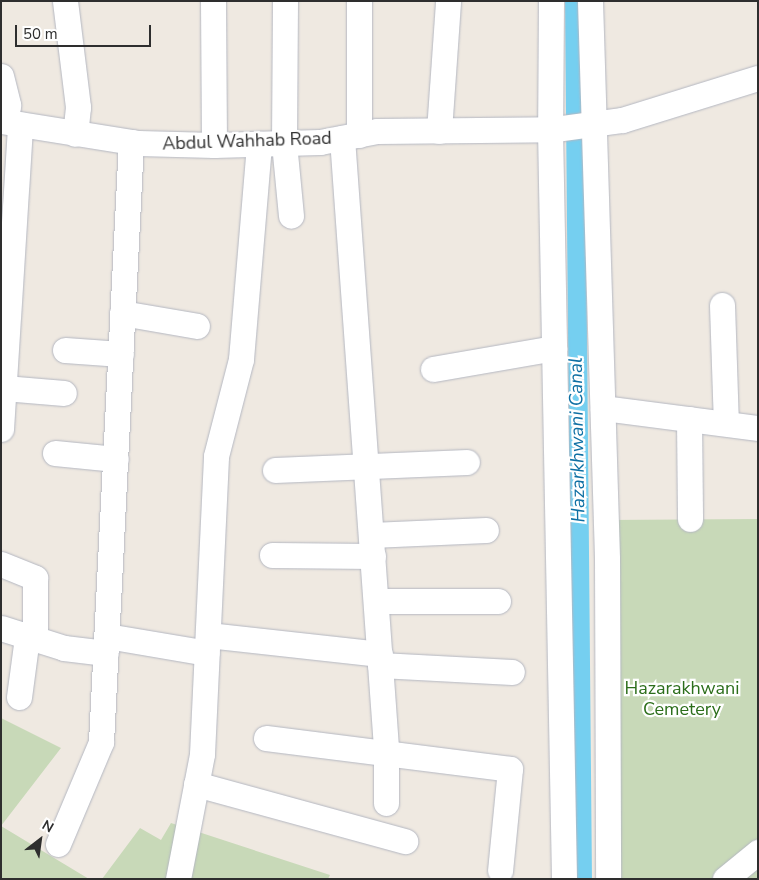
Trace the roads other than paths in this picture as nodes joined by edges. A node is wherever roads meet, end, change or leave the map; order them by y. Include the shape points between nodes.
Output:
1 (65, 1) edge
2 (213, 1) edge
3 (285, 1) edge
4 (359, 1) edge
5 (448, 1) edge
6 (551, 1) edge
7 (590, 1) edge
8 (1, 76) edge
9 (758, 78) edge
10 (9, 122) edge
11 (591, 126) junction
12 (552, 129) junction
13 (439, 131) junction
14 (76, 134) junction
15 (351, 136) junction
16 (131, 142) junction
17 (284, 143) junction
18 (259, 144) junction
19 (214, 145) junction
20 (291, 216) dead end
21 (722, 306) dead end
22 (122, 313) junction
23 (197, 326) dead end
24 (554, 348) junction
25 (65, 350) dead end
26 (121, 354) junction
27 (433, 369) dead end
28 (4, 388) junction
29 (64, 393) dead end
30 (603, 408) junction
31 (690, 419) junction
32 (2, 420) edge
33 (726, 424) junction
34 (1, 428) edge
35 (758, 428) edge
36 (55, 453) dead end
37 (116, 459) junction
38 (467, 462) dead end
39 (366, 466) junction
40 (275, 470) dead end
41 (690, 519) dead end
42 (486, 530) dead end
43 (372, 545) junction
44 (272, 555) dead end
45 (1, 564) edge
46 (376, 601) junction
47 (498, 601) dead end
48 (1, 628) edge
49 (31, 639) junction
50 (106, 644) junction
51 (207, 644) junction
52 (380, 660) junction
53 (512, 672) dead end
54 (19, 697) dead end
55 (266, 738) dead end
56 (386, 756) junction
57 (196, 784) junction
58 (386, 804) dead end
59 (405, 841) dead end
60 (58, 844) dead end
61 (758, 852) edge
62 (500, 871) dead end
63 (178, 879) edge
64 (564, 879) edge
65 (608, 879) edge
66 (726, 879) edge

1 - 14 street via 78,107
2 - 19 street
3 - 17 street
4 - 15 street
5 - 13 street
6 - 12 street
7 - 11 street
8 - 10 street
9 - 11 street, Abdul Wahhab Road
10 - 14 street, Abdul Wahhab Road
10 - 28 street
11 - 12 street, Abdul Wahhab Road
11 - 30 street
12 - 13 street, Abdul Wahhab Road
12 - 24 street
13 - 15 street, Abdul Wahhab Road
14 - 16 street, Abdul Wahhab Road
15 - 17 street, Abdul Wahhab Road
15 - 39 street
16 - 19 street, Abdul Wahhab Road
16 - 22 street
17 - 18 street, Abdul Wahhab Road
17 - 20 street
18 - 19 street, Abdul Wahhab Road
18 - 51 street via 242,359 216,456
21 - 33 street
22 - 23 street
22 - 26 street
24 - 27 street
24 - 64 street
25 - 26 street
26 - 37 street
28 - 29 street
28 - 32 street
30 - 31 street
30 - 65 street
31 - 33 street
31 - 41 street
32 - 34 street
33 - 35 street
36 - 37 street
37 - 50 street
38 - 39 street
39 - 40 street
39 - 43 street
42 - 43 street
43 - 44 street
43 - 46 street
45 - 49 street via 35,578
46 - 47 street
46 - 52 street
48 - 49 street
49 - 50 street via 64,648
49 - 54 street
50 - 51 street
50 - 60 street via 101,742
51 - 52 street
51 - 57 street via 202,754
52 - 53 street
52 - 56 street
55 - 56 street
56 - 58 street
56 - 62 street via 510,769
57 - 59 street
57 - 63 street
61 - 66 street

